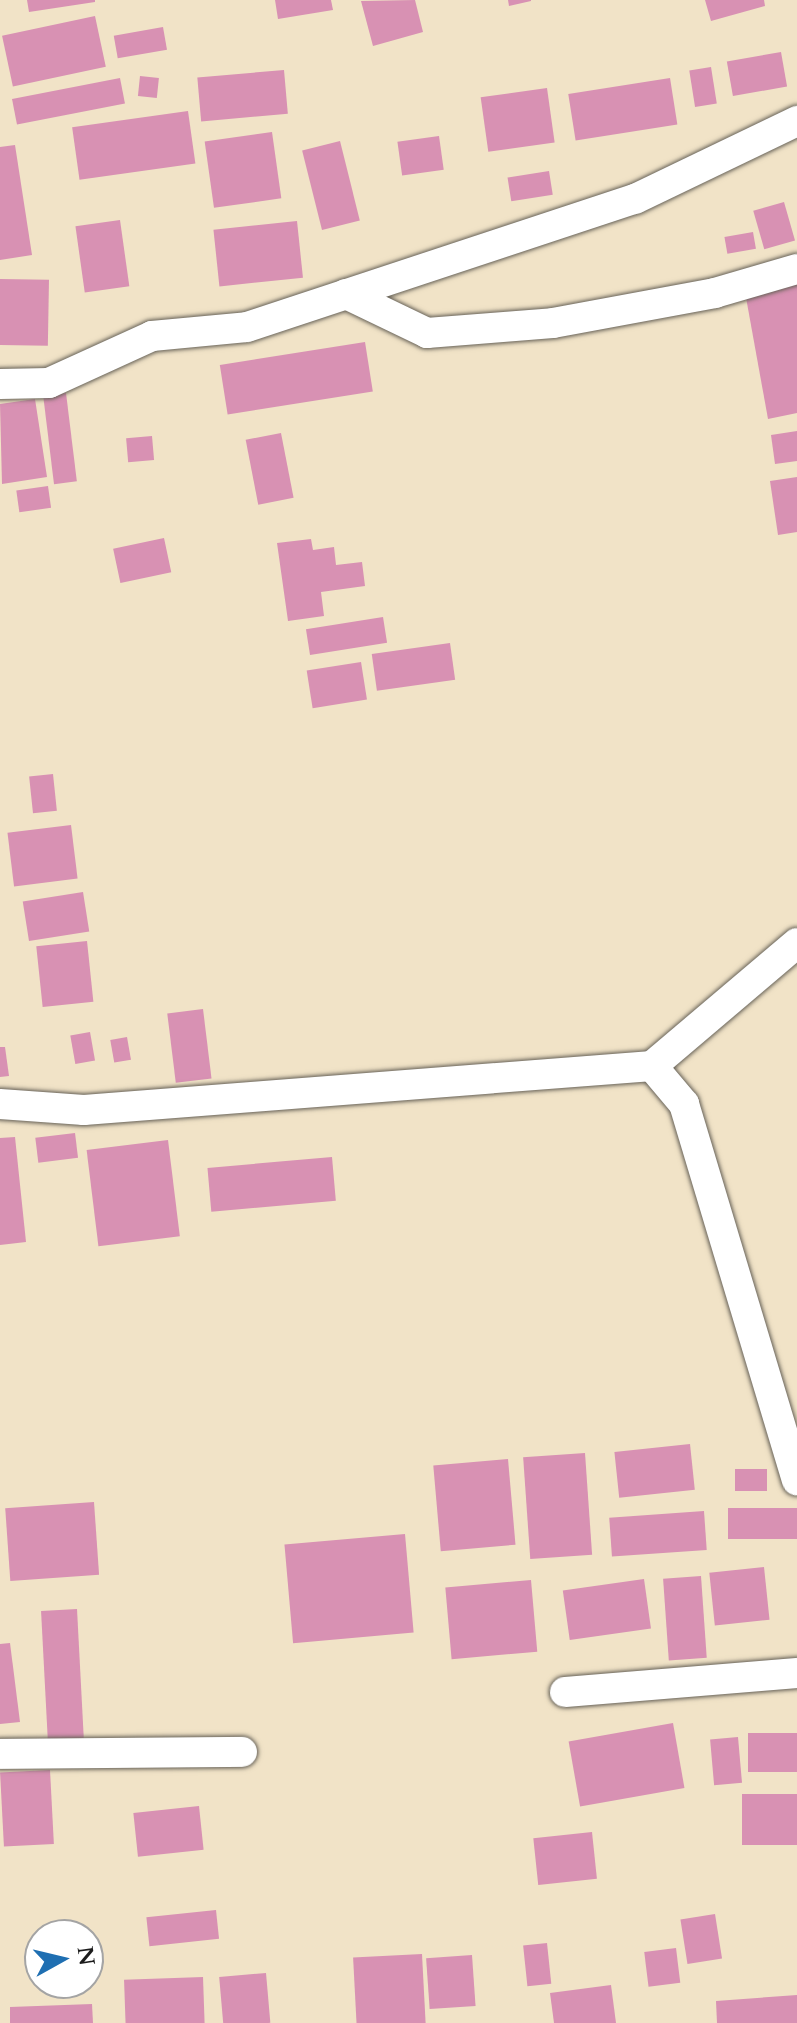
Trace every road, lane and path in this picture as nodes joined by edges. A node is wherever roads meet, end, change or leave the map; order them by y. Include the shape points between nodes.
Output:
1 (797, 121) edge
2 (797, 269) edge
3 (346, 294) junction
4 (0, 384) edge
5 (797, 943) edge
6 (652, 1066) junction
7 (0, 1104) edge
8 (797, 1480) edge
9 (797, 1673) edge
10 (565, 1692) dead end
11 (242, 1752) dead end
12 (0, 1754) edge

1 - 3 street via 635,199
2 - 3 street via 715,293 553,323 427,333
3 - 4 street via 247,327 152,336 49,383
5 - 6 street
6 - 7 street via 84,1110
6 - 8 street via 684,1104
9 - 10 street
11 - 12 street

